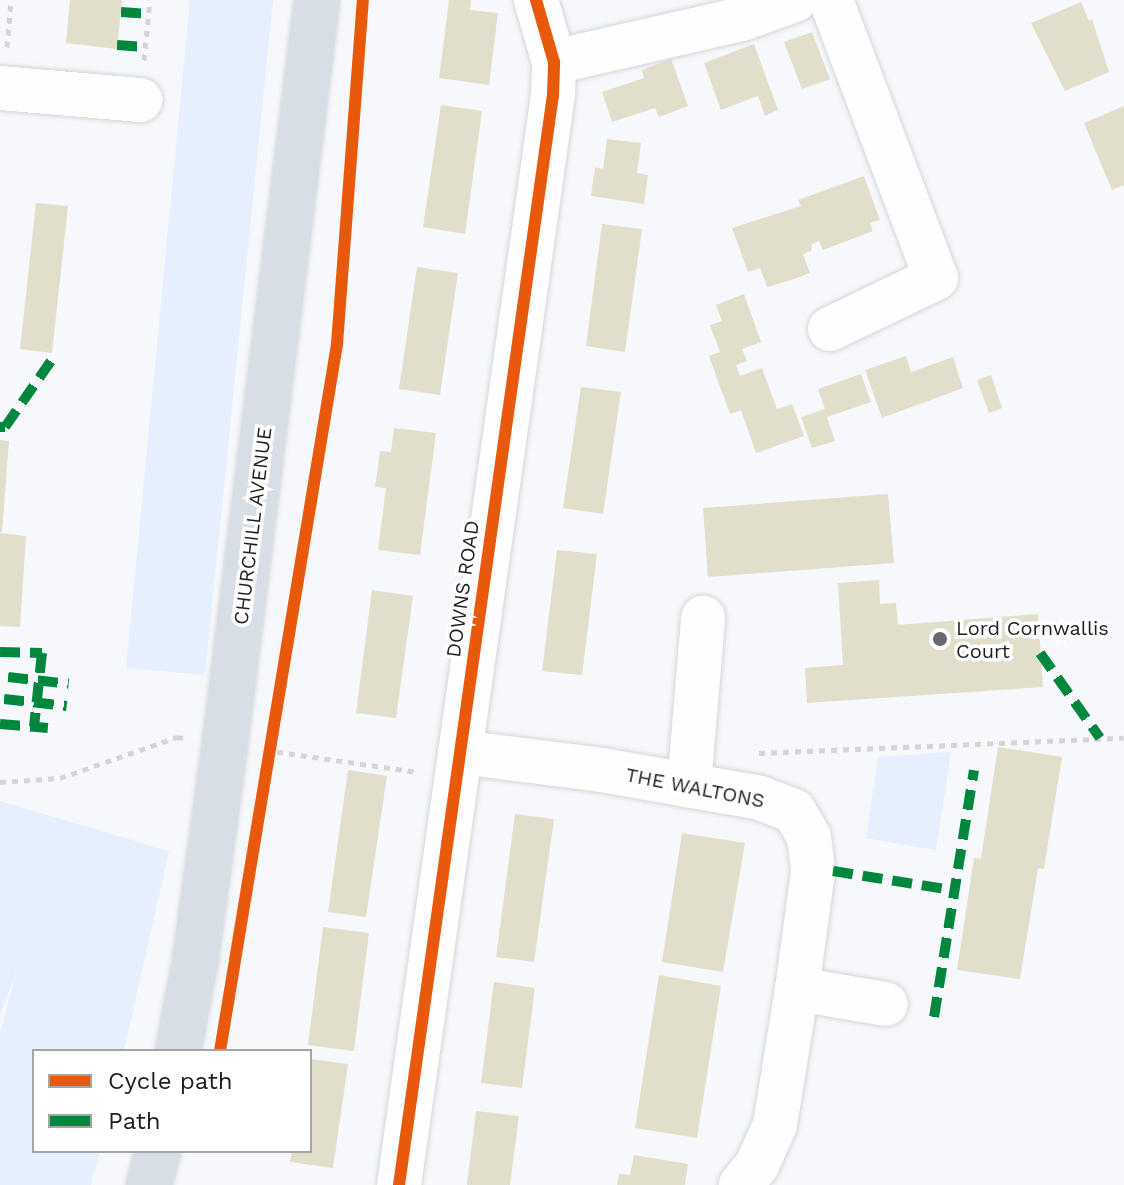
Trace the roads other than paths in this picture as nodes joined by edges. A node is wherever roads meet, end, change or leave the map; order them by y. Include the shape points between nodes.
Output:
1 (317, 0) edge
2 (536, 0) edge
3 (795, 0) edge
4 (831, 0) edge
5 (554, 62) junction
6 (0, 88) edge
7 (140, 100) road end
8 (830, 329) dead end
9 (703, 618) dead end
10 (443, 762) junction
11 (689, 786) junction
12 (797, 989) junction
13 (868, 1001) dead end
14 (178, 1049) edge
15 (157, 1153) edge
16 (149, 1185) edge
17 (399, 1185) edge
18 (741, 1185) edge

1 - 14 highway, CHURCHILL AVENUE via 225,744
2 - 5 street, DOWNS ROAD
3 - 5 street via 742,19
4 - 8 street via 936,278
5 - 10 street, DOWNS ROAD via 553,95
6 - 7 street
9 - 11 street
10 - 11 street, THE WALTONS
10 - 17 street, DOWNS ROAD
11 - 12 street, THE WALTONS via 760,798 794,811 809,837 813,872
12 - 13 street
12 - 18 street, THE WALTONS via 775,1125 757,1165
15 - 16 highway

